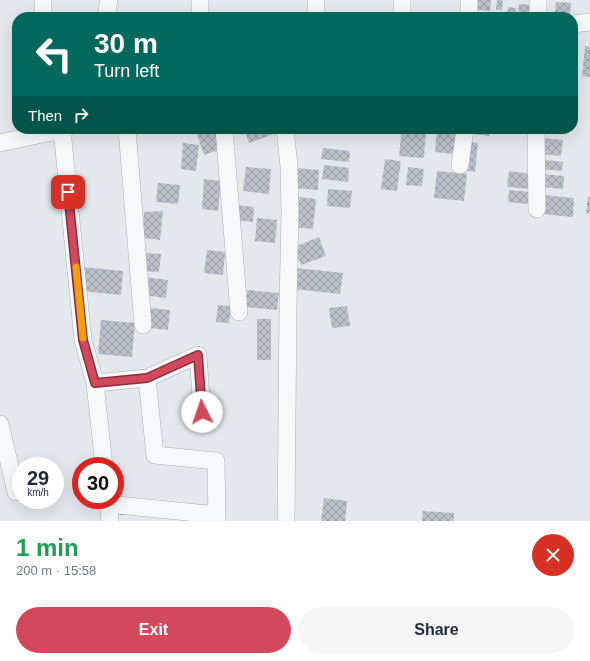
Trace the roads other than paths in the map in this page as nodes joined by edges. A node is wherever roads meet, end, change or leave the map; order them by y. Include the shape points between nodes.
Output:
1 (43, 0) edge
2 (109, 0) edge
3 (200, 0) edge
4 (316, 0) edge
5 (402, 0) edge
6 (469, 0) edge
7 (538, 0) edge
8 (43, 12) edge
9 (107, 12) edge
10 (200, 12) edge
11 (316, 12) edge
12 (402, 12) edge
13 (469, 12) edge
14 (538, 12) edge
15 (590, 22) edge
16 (578, 23) edge
17 (38, 134) edge
18 (56, 134) edge
19 (127, 134) edge
20 (224, 134) edge
21 (286, 134) edge
22 (464, 134) edge
23 (536, 134) edge
24 (0, 143) edge
25 (460, 165) dead end
26 (536, 209) dead end
27 (239, 312) dead end
28 (143, 324) dead end
29 (147, 378) junction
30 (95, 383) junction
31 (202, 412) dead end
32 (0, 424) edge
33 (103, 457) edge
34 (12, 475) edge
35 (124, 504) edge
36 (109, 509) edge
37 (217, 518) edge
38 (110, 521) edge
39 (286, 521) edge

1 - 8 street
2 - 9 street
3 - 10 street
4 - 11 street
5 - 12 street
6 - 13 street
7 - 14 street
15 - 16 street
17 - 24 street
18 - 30 street via 83,340
19 - 28 street
20 - 27 street
21 - 39 street via 290,213
22 - 25 street
23 - 26 street
29 - 30 street
29 - 31 street via 198,355
29 - 37 street via 155,455 216,461
30 - 33 street
32 - 34 street
35 - 37 street
36 - 38 street

